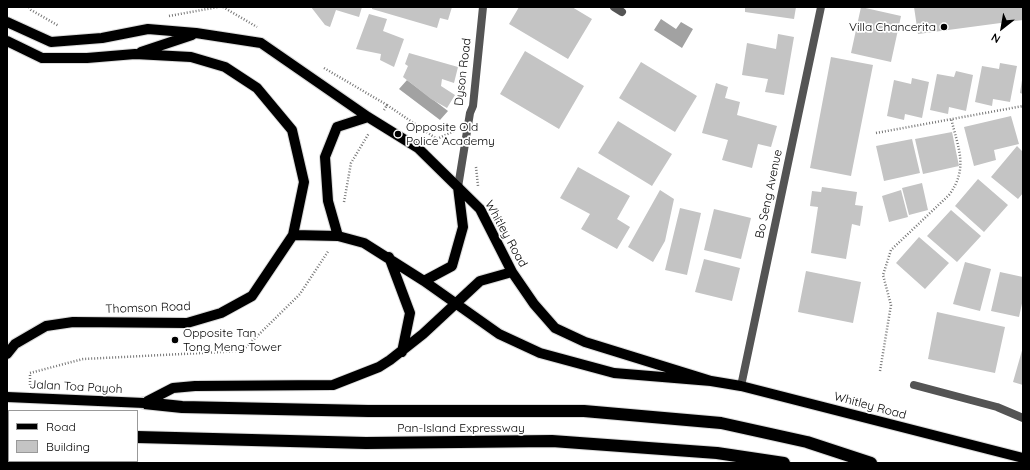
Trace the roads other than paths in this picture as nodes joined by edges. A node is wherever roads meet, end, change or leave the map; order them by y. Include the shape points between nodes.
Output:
1 (483, 7) edge
2 (614, 7) edge
3 (821, 7) edge
4 (622, 12) dead end
5 (7, 22) edge
6 (196, 33) junction
7 (7, 41) edge
8 (135, 54) junction
9 (372, 120) junction
10 (458, 188) junction
11 (293, 236) junction
12 (338, 236) junction
13 (389, 257) junction
14 (512, 272) junction
15 (424, 281) junction
16 (455, 304) junction
17 (402, 352) junction
18 (7, 354) edge
19 (711, 381) junction
20 (740, 386) junction
21 (914, 386) dead end
22 (7, 397) edge
23 (144, 403) junction
24 (1023, 418) edge
25 (138, 437) edge
26 (1023, 458) edge
27 (784, 463) edge
28 (871, 463) edge

1 - 10 street, Dyson Road via 473,106
2 - 4 street
3 - 20 street, Bo Seng Avenue
5 - 6 main road via 51,42 102,38 148,29
6 - 8 main road, Whitley Road
6 - 9 main road, Whitley Road via 261,43
7 - 8 main road, Thomson Road via 42,58
8 - 11 main road, Thomson Road via 191,57 225,67 257,88 292,130 304,182
9 - 10 main road, Whitley Road via 418,148
9 - 12 main road via 337,127 325,157 328,201
10 - 14 main road, Whitley Road via 480,209
10 - 15 main road via 463,226 452,266
11 - 12 main road
11 - 18 main road, Thomson Road via 252,296 221,313 187,323 74,322 46,326 15,344
12 - 13 main road, Whitley Road via 364,243
13 - 15 main road, Whitley Road
13 - 17 main road via 410,313
14 - 16 main road via 480,281
14 - 19 main road, Whitley Road via 534,304 555,328 585,342
15 - 16 main road, Whitley Road
16 - 17 main road
16 - 19 main road, Whitley Road via 499,334 540,353 614,373
17 - 23 main road via 379,367 333,385 173,388
19 - 20 main road, Whitley Road
20 - 26 main road, Whitley Road
21 - 24 street via 997,407
22 - 23 main road, Jalan Toa Payoh, bridge
23 - 28 highway via 182,407 368,411 584,410 720,424 806,442
25 - 27 highway, Pan-Island Expressway via 366,443 552,441 717,453

